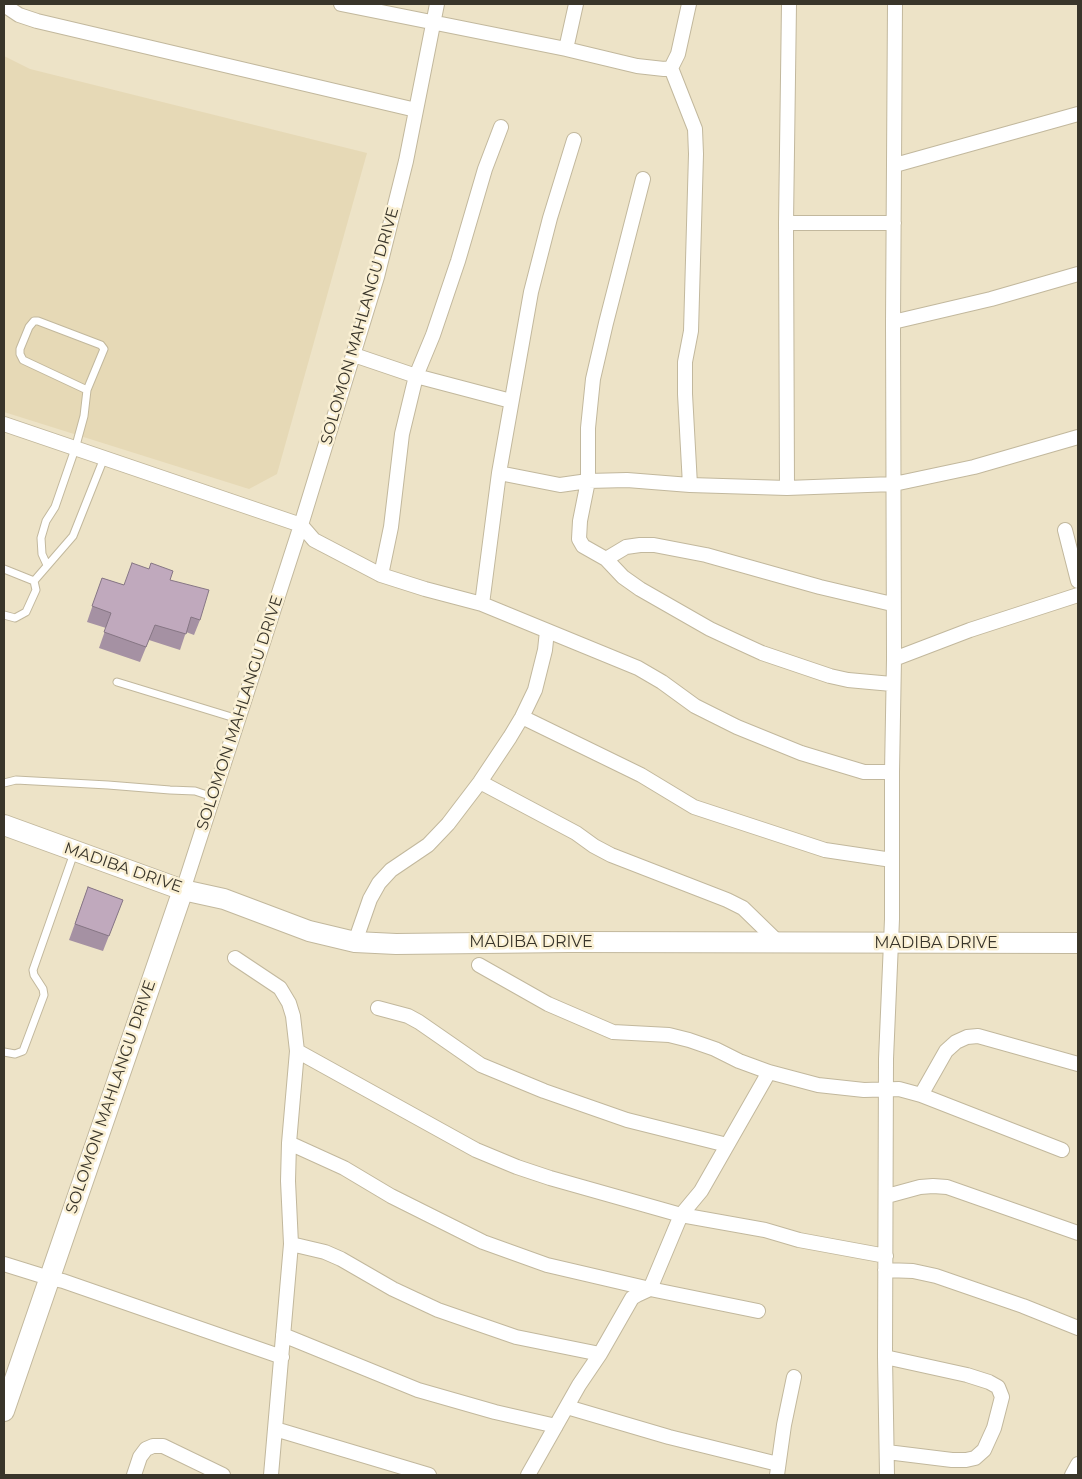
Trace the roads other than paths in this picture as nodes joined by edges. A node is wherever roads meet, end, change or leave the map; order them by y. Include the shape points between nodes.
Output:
1 (341, 4) edge
2 (437, 4) edge
3 (576, 4) edge
4 (689, 4) edge
5 (789, 4) edge
6 (895, 4) edge
7 (4, 5) edge
8 (433, 23) junction
9 (566, 49) junction
10 (671, 68) junction
11 (416, 110) junction
12 (1078, 114) edge
13 (500, 127) dead end
14 (574, 140) dead end
15 (895, 165) junction
16 (643, 179) dead end
17 (786, 223) junction
18 (894, 223) junction
19 (1078, 274) edge
20 (893, 322) junction
21 (354, 355) junction
22 (416, 376) junction
23 (87, 390) junction
24 (511, 401) junction
25 (4, 424) edge
26 (1078, 437) edge
27 (75, 449) junction
28 (104, 458) junction
29 (499, 473) junction
30 (588, 481) junction
31 (894, 484) junction
32 (690, 486) junction
33 (787, 488) junction
34 (301, 525) junction
35 (1065, 530) dead end
36 (606, 559) junction
37 (47, 565) junction
38 (4, 570) edge
39 (381, 575) junction
40 (34, 581) junction
41 (1078, 581) edge
42 (1078, 596) edge
43 (482, 604) junction
44 (892, 604) junction
45 (4, 615) edge
46 (547, 631) junction
47 (894, 659) junction
48 (117, 682) dead end
49 (892, 684) junction
50 (522, 717) junction
51 (238, 719) junction
52 (892, 772) junction
53 (480, 782) junction
54 (4, 784) edge
55 (213, 797) junction
56 (4, 825) edge
57 (75, 850) junction
58 (892, 860) junction
59 (183, 890) junction
60 (355, 942) junction
61 (778, 942) junction
62 (892, 943) junction
63 (1078, 943) edge
64 (235, 958) dead end
65 (479, 965) dead end
66 (378, 1008) dead end
67 (297, 1051) junction
68 (4, 1052) edge
69 (1078, 1064) edge
70 (769, 1072) junction
71 (887, 1088) junction
72 (921, 1095) junction
73 (289, 1143) junction
74 (727, 1145) junction
75 (1062, 1150) dead end
76 (887, 1196) junction
77 (681, 1215) junction
78 (1078, 1233) edge
79 (291, 1244) junction
80 (886, 1256) junction
81 (4, 1264) edge
82 (885, 1270) junction
83 (49, 1278) junction
84 (650, 1289) junction
85 (758, 1311) dead end
86 (1078, 1328) edge
87 (283, 1335) junction
88 (600, 1354) junction
89 (282, 1357) junction
90 (885, 1357) junction
91 (11, 1370) edge
92 (794, 1377) dead end
93 (567, 1407) junction
94 (4, 1411) edge
95 (556, 1426) junction
96 (275, 1429) junction
97 (887, 1452) junction
98 (1078, 1464) edge
99 (778, 1470) edge
100 (134, 1475) edge
101 (223, 1475) edge
102 (271, 1475) edge
103 (430, 1475) edge
104 (528, 1475) edge
105 (887, 1475) edge
106 (1072, 1475) edge

1 - 8 street
2 - 8 street, SOLOMON MAHLANGU DRIVE
3 - 9 street
4 - 10 street via 678,54
5 - 17 street
6 - 15 street
7 - 11 street via 37,21
8 - 9 street
8 - 11 street, SOLOMON MAHLANGU DRIVE
9 - 10 street via 637,66
10 - 32 street via 695,129 691,331 685,362
11 - 21 street, SOLOMON MAHLANGU DRIVE via 390,226
12 - 15 street
13 - 22 street via 458,261
14 - 24 street via 531,292
15 - 18 street
16 - 30 street via 593,379 588,428
17 - 18 street
17 - 33 street
18 - 20 street
19 - 20 street
20 - 31 street
21 - 22 street
21 - 34 street, SOLOMON MAHLANGU DRIVE
22 - 24 street
22 - 39 street via 402,434 391,528
23 - 23 lane via 102,357 104,349 101,345 34,321 20,349 23,360
23 - 27 lane
24 - 29 street
25 - 27 street
26 - 31 street via 974,467
27 - 28 street
27 - 37 lane via 41,538
28 - 34 street
28 - 37 lane via 73,536
29 - 30 street via 560,485
29 - 43 street
30 - 32 street via 627,480
30 - 36 street via 579,539 583,546
31 - 33 street
31 - 44 street
32 - 33 street
34 - 39 street via 314,540
34 - 51 street, SOLOMON MAHLANGU DRIVE
35 - 41 street
36 - 44 street via 626,547 654,545 706,555 820,588
36 - 49 street via 640,589 746,646 830,676
37 - 40 lane
38 - 40 lane
39 - 43 street
40 - 45 lane via 36,590 26,612 15,618
42 - 47 street via 970,630
43 - 46 street
44 - 47 street
46 - 50 street via 535,690
46 - 52 street via 638,668 695,706 737,728 835,764 864,772
47 - 49 street
48 - 51 lane
49 - 52 street
50 - 53 street
50 - 58 street via 633,770 694,807 826,850
51 - 55 street, SOLOMON MAHLANGU DRIVE
52 - 58 street
53 - 60 street via 428,845 391,870 379,883
53 - 61 street via 611,855 743,908
54 - 55 lane via 16,780 108,785 195,791
55 - 59 street, SOLOMON MAHLANGU DRIVE
56 - 57 street, MADIBA DRIVE
57 - 59 street, MADIBA DRIVE
57 - 68 lane via 34,970 44,995 22,1051 14,1054
58 - 62 street
59 - 60 street, MADIBA DRIVE via 224,899 309,931
59 - 83 street, SOLOMON MAHLANGU DRIVE
60 - 61 street, MADIBA DRIVE
61 - 62 street, MADIBA DRIVE
62 - 63 street, MADIBA DRIVE
62 - 71 street
64 - 67 street via 280,988 293,1016
65 - 70 street via 548,1004 599,1027 613,1032 669,1035 689,1040
66 - 74 street via 408,1016 481,1065 544,1091 628,1120
67 - 73 street
67 - 77 street via 497,1160
69 - 72 street via 978,1036 967,1037 946,1051
70 - 71 street via 818,1085 864,1090
70 - 74 street
71 - 72 street
71 - 76 street
72 - 75 street
73 - 79 street
73 - 84 street via 344,1168 391,1196 483,1242 547,1265
74 - 77 street via 701,1191
76 - 78 street via 933,1186 947,1187
76 - 80 street
77 - 80 street
77 - 84 street
79 - 87 street
79 - 88 street via 325,1252 438,1310 516,1337
80 - 82 street
81 - 83 street
82 - 86 street via 936,1276
82 - 90 street
83 - 89 street
83 - 91 street, SOLOMON MAHLANGU DRIVE
84 - 85 street
84 - 88 street via 632,1298
87 - 89 street
87 - 95 street via 435,1395
88 - 93 street
89 - 96 street
90 - 97 street
90 - 97 street via 989,1382 998,1387 1002,1397 984,1450 974,1458 952,1460
91 - 94 street, SOLOMON MAHLANGU DRIVE
92 - 99 street
93 - 95 street
93 - 99 street
95 - 104 street
96 - 102 street
96 - 103 street
97 - 105 street
98 - 106 street
100 - 101 street via 140,1456 146,1449 158,1446 174,1450

